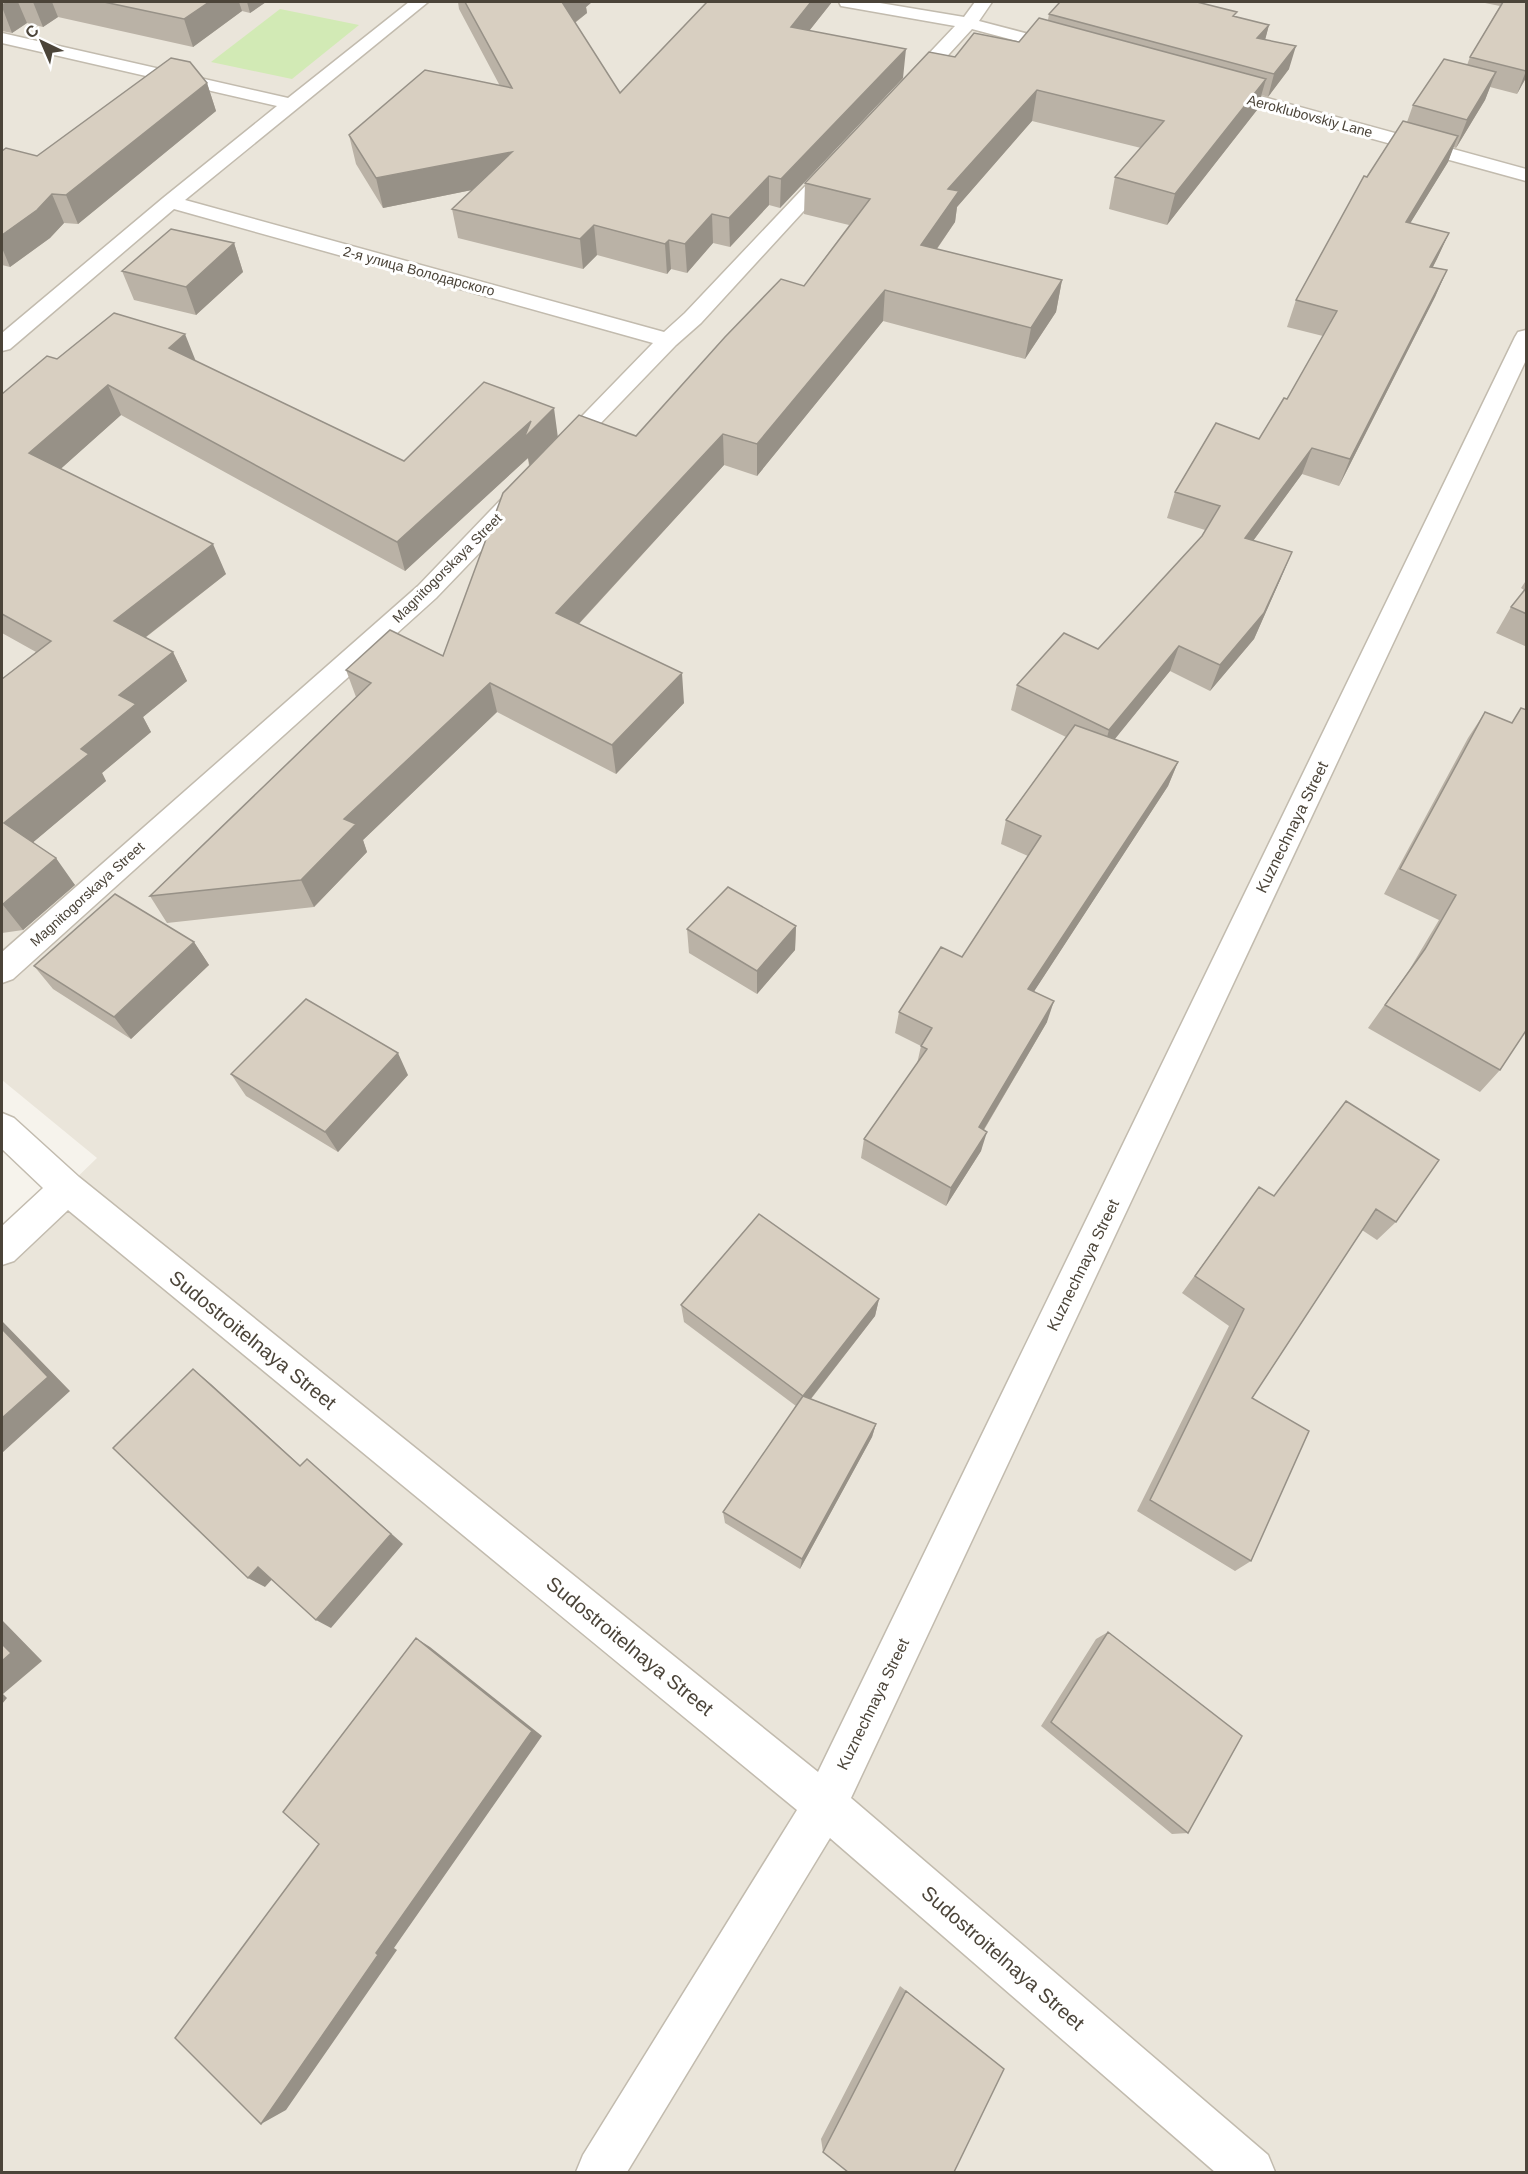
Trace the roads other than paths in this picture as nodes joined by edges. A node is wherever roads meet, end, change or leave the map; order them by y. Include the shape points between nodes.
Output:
1 (419, 2) edge
2 (847, 2) edge
3 (984, 2) edge
4 (968, 22) junction
5 (2, 38) edge
6 (1082, 54) edge
7 (1196, 85) edge
8 (895, 101) edge
9 (292, 104) junction
10 (847, 153) edge
11 (1527, 175) edge
12 (170, 202) junction
13 (1527, 337) edge
14 (4, 339) edge
15 (668, 339) junction
16 (2, 970) edge
17 (2, 1128) edge
18 (67, 1188) junction
19 (2, 1249) edge
20 (825, 1805) junction
21 (600, 2172) edge
22 (1251, 2172) edge

1 - 9 street
2 - 4 street
3 - 4 street
4 - 6 street
4 - 8 street
5 - 9 street
7 - 11 street, Aeroklubovskiy Lane
9 - 12 street
10 - 15 street, Magnitogorskaya Street via 693,318
12 - 14 street
12 - 15 street, 2-я улица Володарского
13 - 20 street, Kuznechnaya Street
15 - 16 street, Magnitogorskaya Street via 426,592
17 - 18 street, Sudostroitelnaya Street
18 - 19 street
18 - 20 street, Sudostroitelnaya Street
20 - 21 street, Kuznechnaya Street
20 - 22 street, Sudostroitelnaya Street

